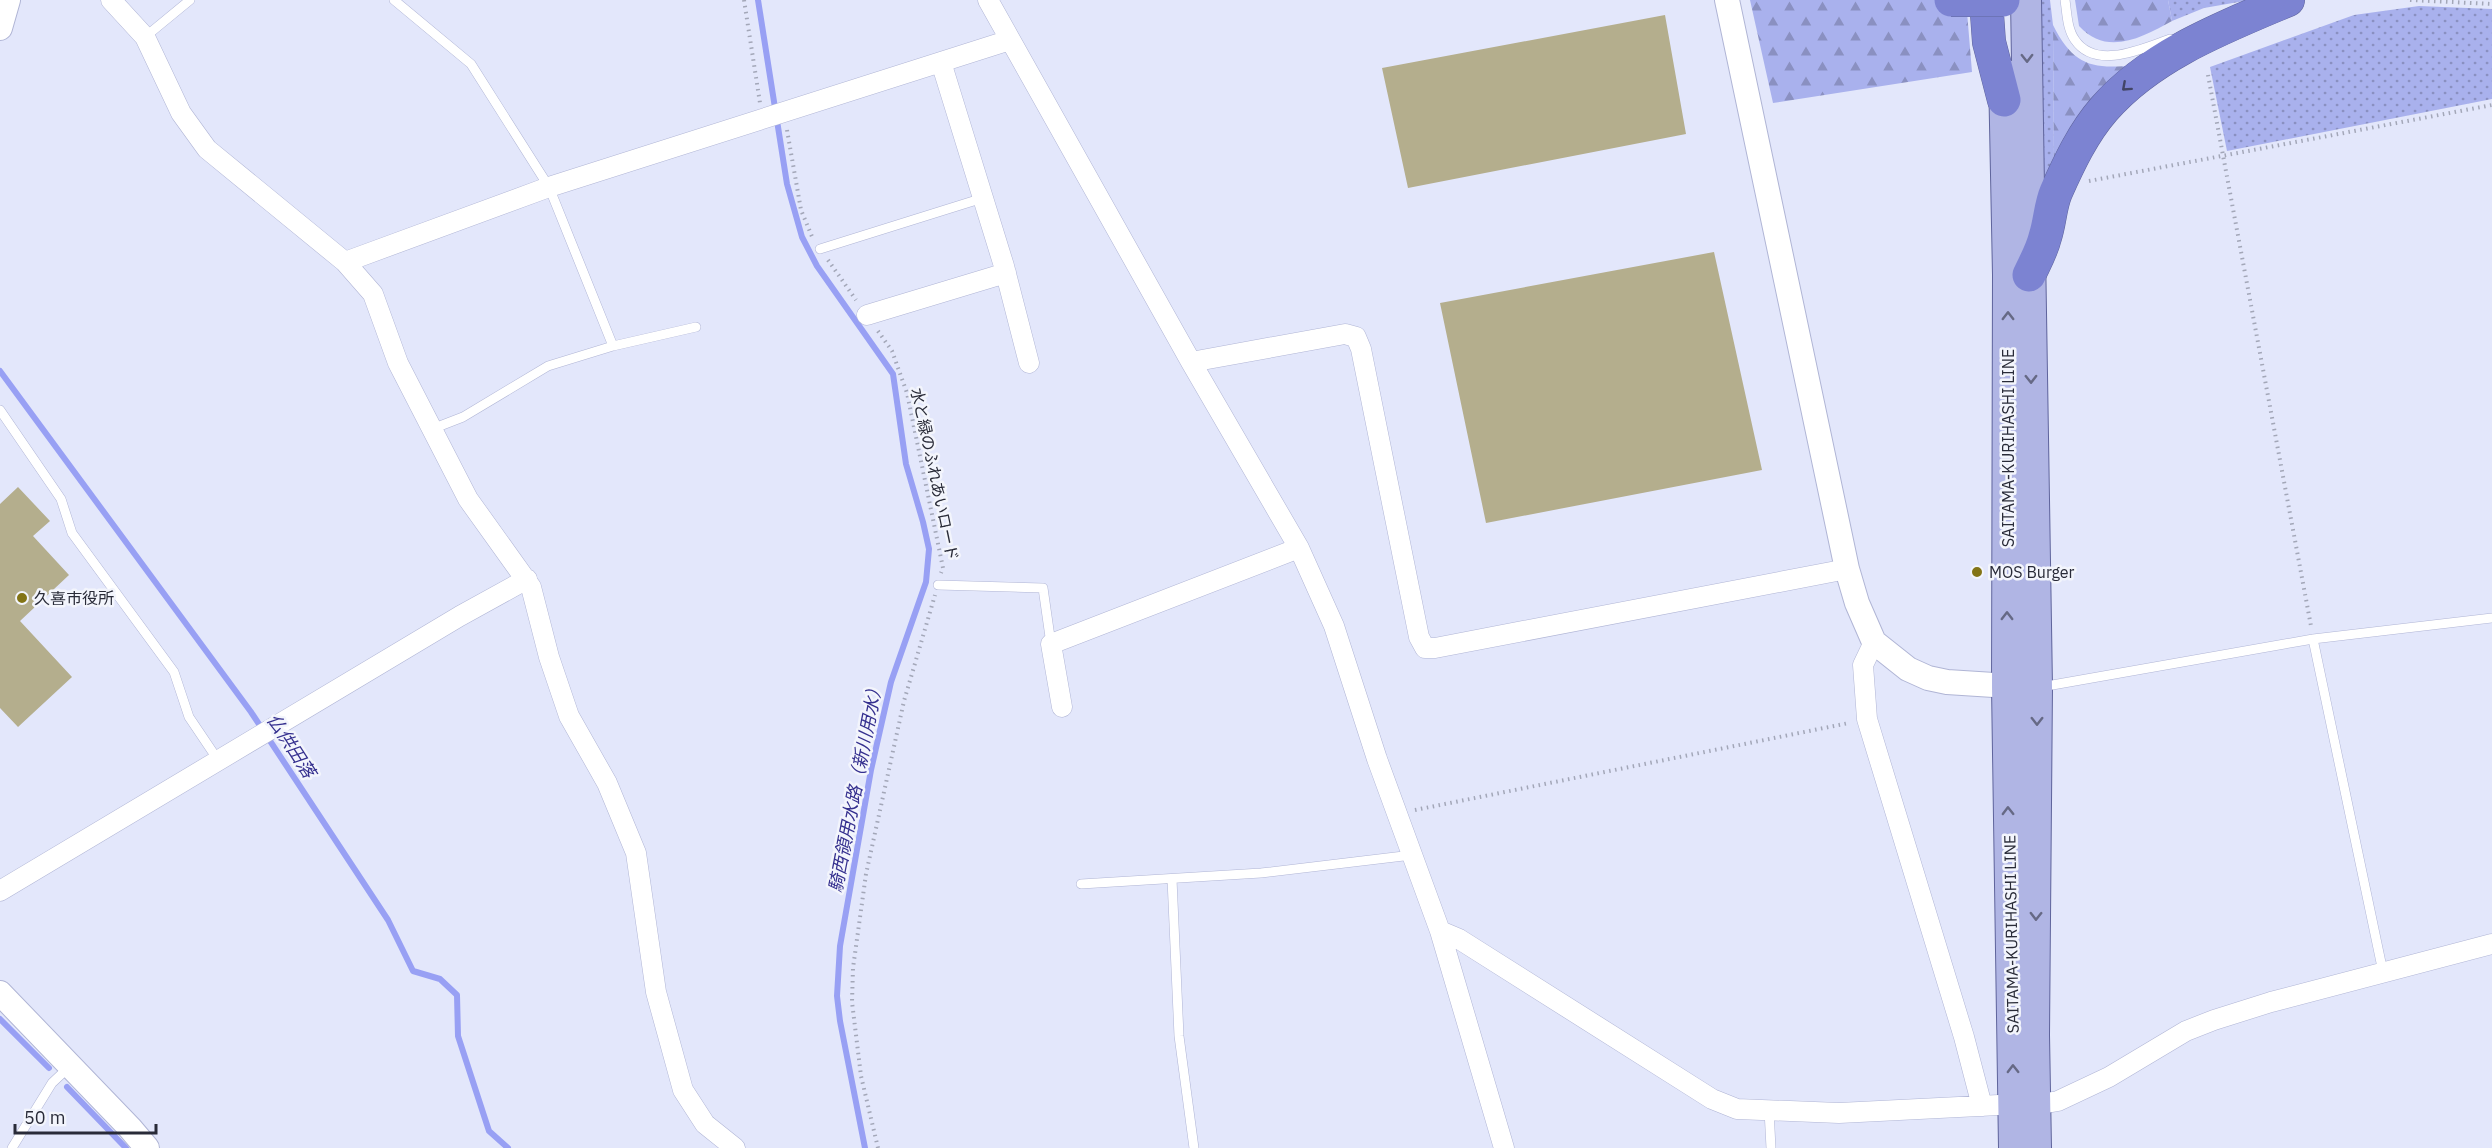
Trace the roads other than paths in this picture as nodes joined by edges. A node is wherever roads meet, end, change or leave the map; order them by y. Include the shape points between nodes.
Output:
1 (8, 0) edge
2 (111, 0) edge
3 (190, 0) edge
4 (394, 0) edge
5 (988, 0) edge
6 (1727, 0) edge
7 (1952, 0) edge
8 (1986, 0) edge
9 (2002, 0) edge
10 (2026, 0) edge
11 (2065, 0) edge
12 (2288, 0) edge
13 (2231, 24) junction
14 (0, 28) edge
15 (145, 37) junction
16 (1010, 40) junction
17 (941, 62) junction
18 (2004, 100) junction
19 (549, 186) junction
20 (983, 198) junction
21 (820, 249) road end
22 (345, 262) junction
23 (1006, 273) junction
24 (2029, 275) junction
25 (867, 315) road end
26 (696, 327) dead end
27 (613, 346) junction
28 (1191, 362) junction
29 (1029, 363) dead end
30 (0, 410) edge
31 (432, 429) junction
32 (1299, 548) junction
33 (1847, 569) junction
34 (527, 579) junction
35 (938, 585) road end
36 (2492, 618) edge
37 (2313, 639) junction
38 (1874, 642) junction
39 (1051, 644) junction
40 (2007, 687) junction
41 (2037, 687) junction
42 (1062, 707) dead end
43 (218, 760) junction
44 (1412, 855) junction
45 (1172, 879) junction
46 (1081, 884) dead end
47 (0, 891) edge
48 (1440, 931) junction
49 (2492, 944) edge
50 (2384, 972) junction
51 (0, 993) edge
52 (71, 1065) junction
53 (2024, 1105) junction
54 (1982, 1106) junction
55 (1769, 1110) junction
56 (12, 1148) edge
57 (147, 1148) edge
58 (735, 1148) edge
59 (1194, 1148) edge
60 (1504, 1148) edge
61 (1771, 1148) edge
62 (2014, 1148) edge
63 (2036, 1148) edge

1 - 14 street
2 - 15 street
3 - 15 lane
4 - 19 lane via 471,64
5 - 16 street
6 - 33 street
7 - 9 highway, bridge
8 - 18 highway via 1989,42
9 - 18 main road, SAITAMA-KURIHASHI LINE
10 -> 24 main road, SAITAMA-KURIHASHI LINE
11 - 13 lane via 2069,29 2076,42 2097,55 2128,53
12 - 13 highway
13 -> 24 highway via 2153,66 2103,110 2076,150 2055,196 2045,239
15 - 22 street via 181,113 207,149
16 - 17 street
16 - 28 street
17 - 19 street
17 - 20 street
40 -> 18 main road, SAITAMA-KURIHASHI LINE via 2008,275
19 - 22 street
19 - 27 lane
20 - 21 lane
20 - 23 street
22 - 31 street via 373,294 398,363
23 - 25 street
23 - 29 street
24 -> 41 main road, SAITAMA-KURIHASHI LINE
26 - 27 lane
27 - 31 lane via 548,366 464,417
28 - 32 street
28 - 33 street via 1345,334 1356,337 1419,637 1425,648
30 - 43 lane via 61,499 72,533 174,672 189,717
31 - 34 street via 468,499
32 - 39 street
32 - 44 street via 1334,626
33 - 38 street
34 - 43 street
34 - 58 street via 569,716 600,769 636,853 656,992 683,1090 705,1124
35 - 39 lane via 1043,588
36 - 37 lane
37 - 41 lane
37 - 50 lane
38 - 40 street via 1908,669 1928,678
38 - 54 street via 1863,665 1867,719
39 - 42 street
40 - 41 street
53 -> 40 main road, SAITAMA-KURIHASHI LINE
41 -> 53 main road, SAITAMA-KURIHASHI LINE
43 - 47 street
44 - 45 lane
44 - 48 street
45 - 46 lane
45 - 59 lane via 1179,1036
48 - 55 street via 1459,939 1712,1099 1737,1109
48 - 60 street
49 - 50 street
50 - 53 street via 2214,1020 2186,1031 2072,1096
51 - 52 street
52 - 56 lane via 52,1083
52 - 57 street
53 - 54 street
53 - 62 main road, SAITAMA-KURIHASHI LINE
53 - 63 main road, SAITAMA-KURIHASHI LINE
54 - 55 street via 1839,1113
55 - 61 lane

